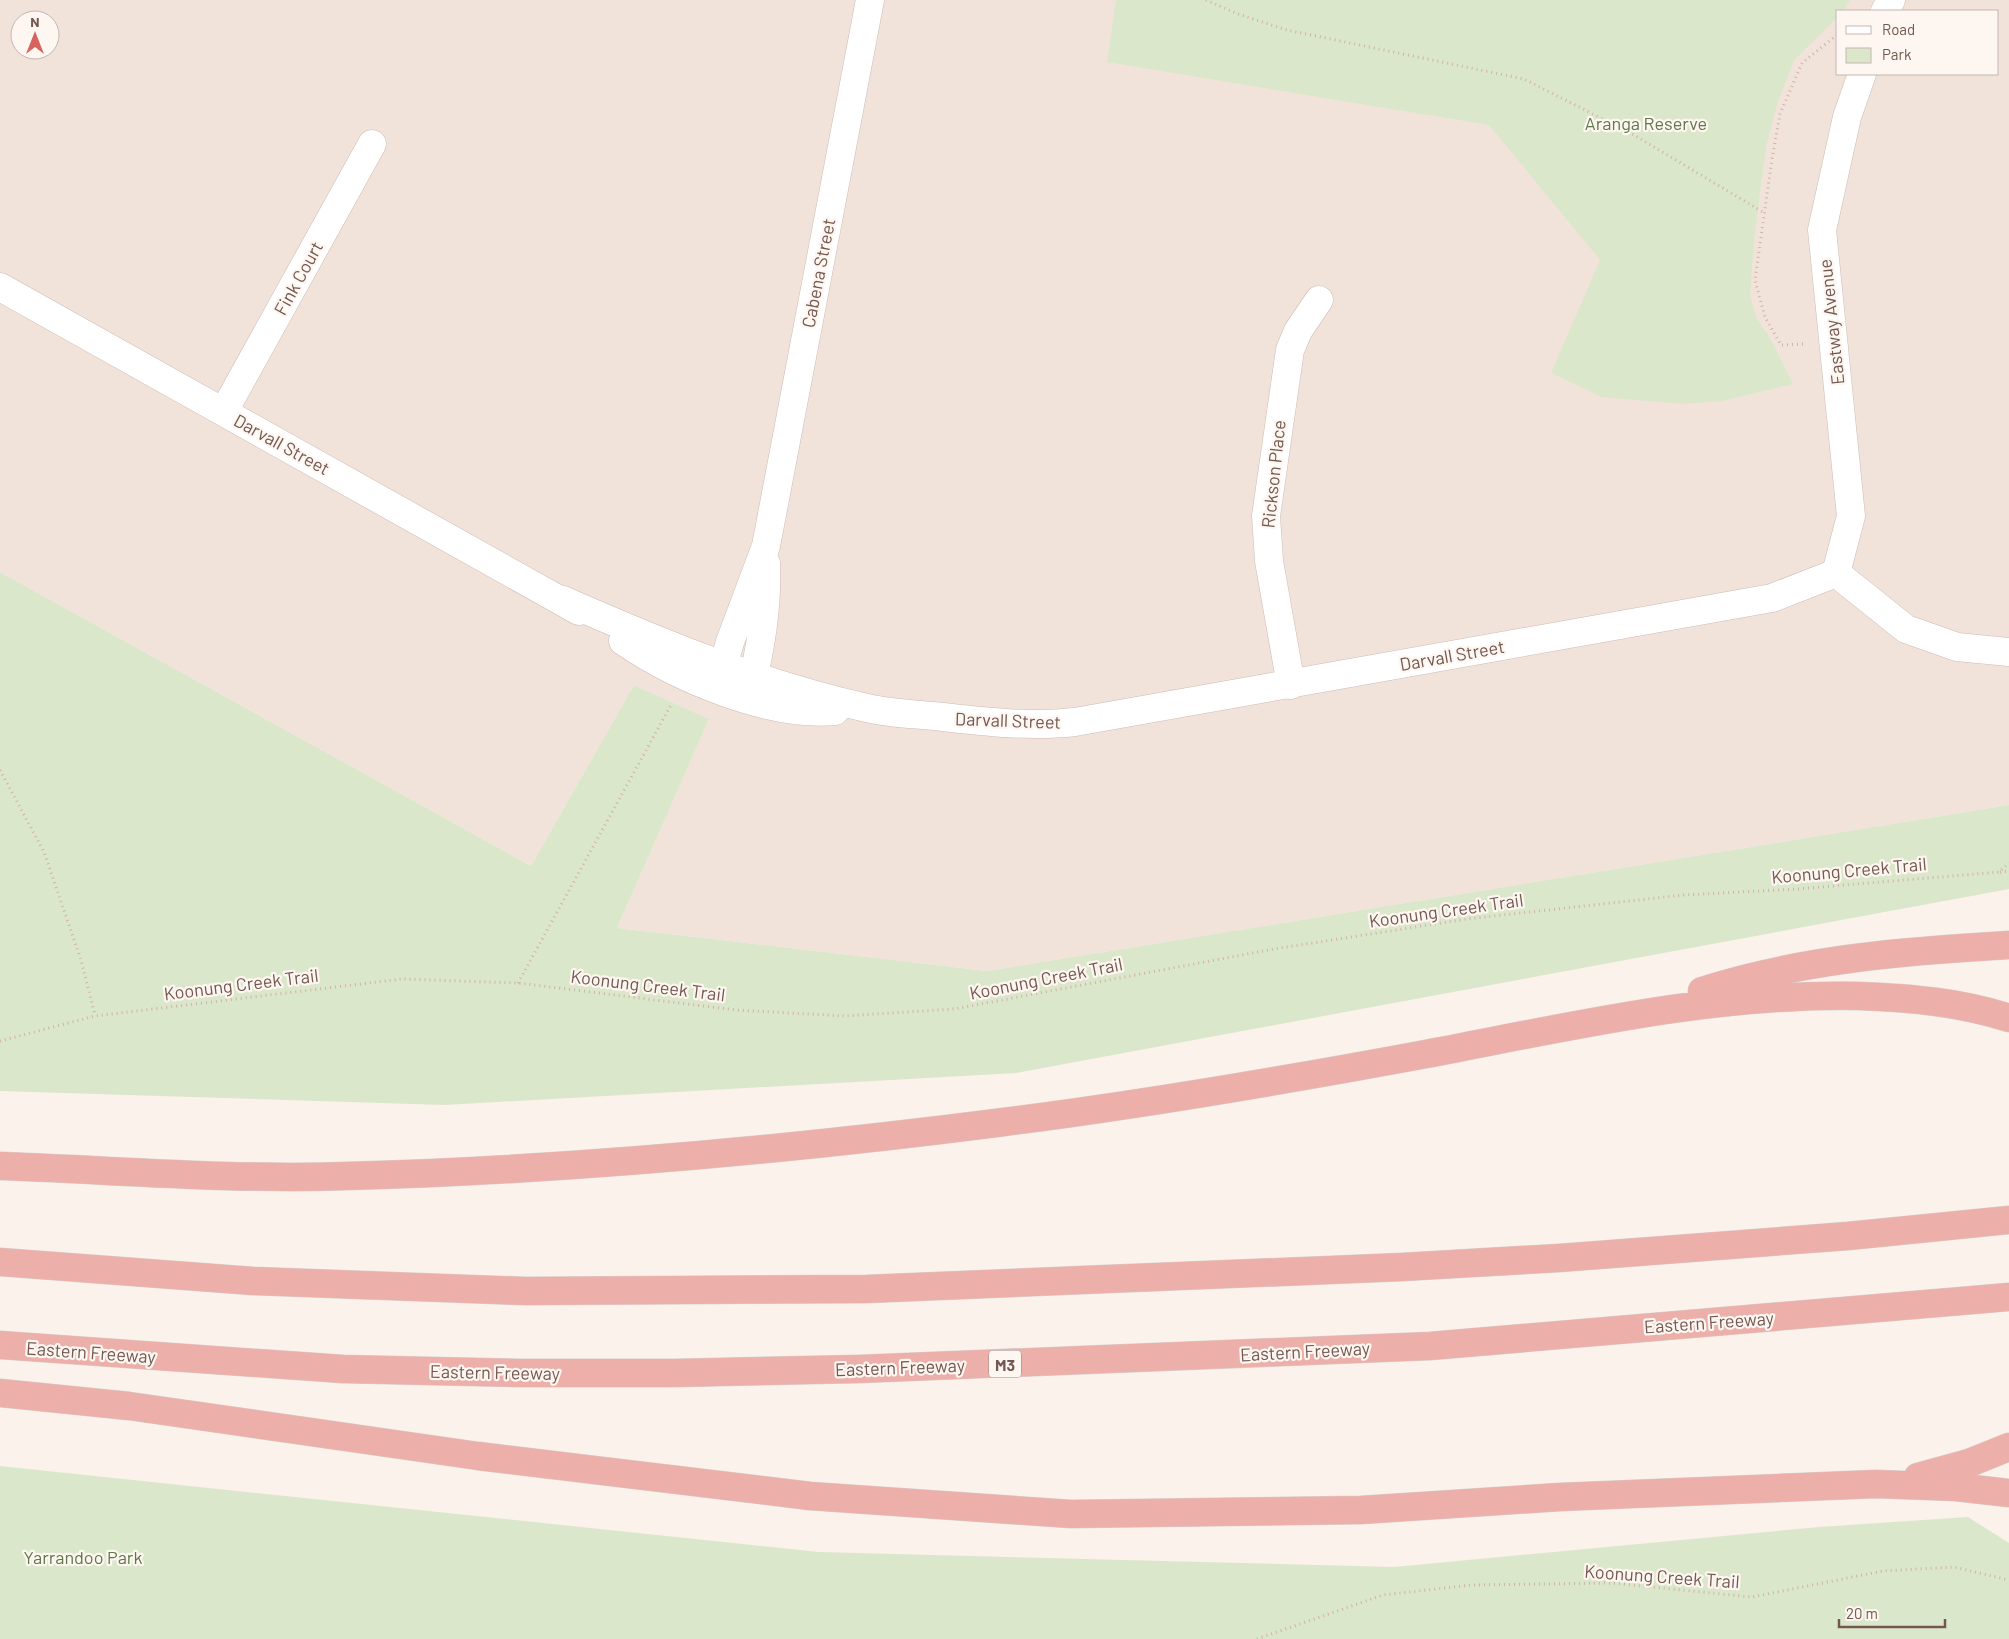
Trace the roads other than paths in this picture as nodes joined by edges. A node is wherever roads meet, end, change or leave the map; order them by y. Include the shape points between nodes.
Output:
1 (870, 0) edge
2 (1862, 75) edge
3 (372, 144) dead end
4 (0, 287) edge
5 (1319, 300) dead end
6 (224, 411) junction
7 (766, 546) junction
8 (1836, 573) junction
9 (2009, 652) edge
10 (720, 678) junction
11 (1291, 685) junction
12 (751, 688) junction
13 (2009, 945) edge
14 (1622, 1016) junction
15 (2009, 1018) edge
16 (0, 1166) edge
17 (2009, 1220) edge
18 (0, 1262) edge
19 (2009, 1297) edge
20 (0, 1345) edge
21 (0, 1392) edge
22 (2009, 1447) edge
23 (1876, 1484) junction
24 (2009, 1493) edge

1 - 7 street, Cabena Street
2 - 8 street, Eastway Avenue via 1847,117 1822,230 1850,516
3 - 6 street, Fink Court
4 - 6 street, Darvall Street
5 - 11 street, Rickson Place via 1298,331 1290,350 1266,516 1270,561
6 - 10 street, Darvall Street via 564,600 645,656
7 - 10 street, Cabena Street
7 - 12 street, Cabena Street via 767,603
8 - 9 street via 1906,629 1957,647
8 - 11 street, Darvall Street via 1772,598
10 - 12 street, Darvall Street
11 - 12 street, Darvall Street via 1049,725 963,720 869,708 829,712 788,708
13 - 14 highway via 1868,955 1790,968
14 - 15 highway via 1720,1002 1825,996 1934,1000 1976,1007
14 - 16 highway via 1214,1093 826,1142 626,1160 343,1177 265,1177
17 - 18 highway via 1848,1236 1392,1268 866,1289 525,1291 253,1281
19 - 20 highway, Eastern Freeway / M3 via 1430,1346 850,1369 675,1373 343,1369
21 - 23 highway via 129,1406 478,1456 810,1496 1071,1514 1361,1510 1570,1496
22 - 23 highway via 1929,1475
23 - 24 highway

